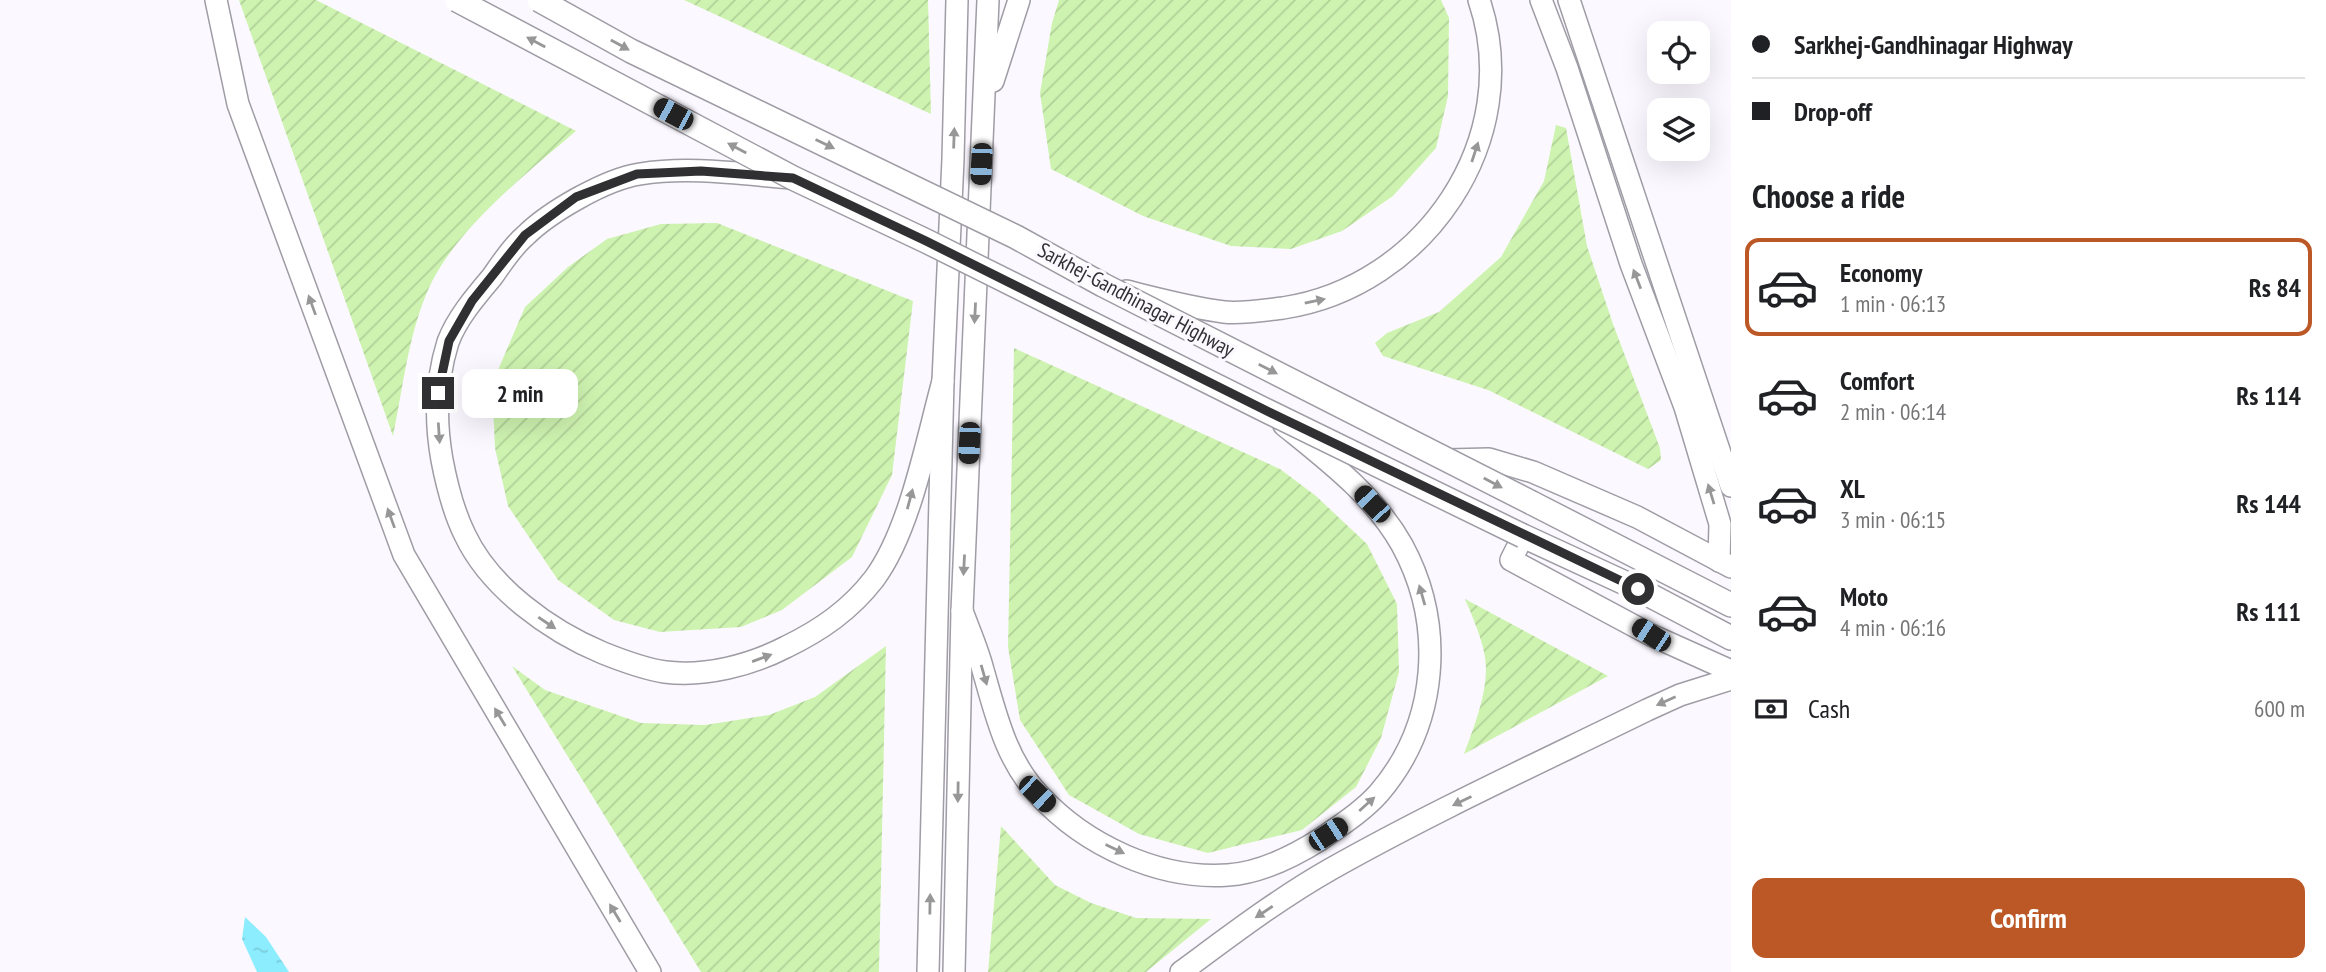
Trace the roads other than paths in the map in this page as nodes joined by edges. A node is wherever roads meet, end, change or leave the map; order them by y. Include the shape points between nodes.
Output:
1 (216, 0) edge
2 (457, 0) edge
3 (539, 0) edge
4 (957, 0) edge
5 (988, 0) edge
6 (1019, 0) edge
7 (1479, 0) edge
8 (1541, 0) edge
9 (1569, 0) edge
10 (557, 6) edge
11 (984, 108) junction
12 (793, 178) junction
13 (1103, 285) junction
14 (943, 381) junction
15 (1267, 411) junction
16 (1448, 460) junction
17 (1731, 486) edge
18 (1523, 536) junction
19 (1725, 564) edge
20 (1731, 605) edge
21 (961, 611) junction
22 (1731, 638) edge
23 (1731, 671) edge
24 (1731, 680) edge
25 (650, 972) edge
26 (928, 972) edge
27 (954, 972) edge
28 (1181, 972) edge

25 -> 1 main road via 404,555 238,104
12 -> 2 highway, Sarkhej-Gandhinagar Highway, bridge
3 - 10 highway, Sarkhej-Gandhinagar Highway, bridge
14 -> 4 main road
5 - 11 main road
6 - 11 main road
13 -> 7 main road via 1227,312 1283,308 1328,298 1377,274 1437,219 1470,168 1488,112 1490,51
19 -> 8 main road via 1720,524 1685,407
9 - 17 main road
10 -> 13 highway, Sarkhej-Gandhinagar Highway, bridge via 631,51 1016,237
11 -> 21 main road
12 -> 14 main road via 701,171 637,174 576,197 525,235 472,301 449,341 438,393 439,438 449,494 466,538 496,581 574,641 627,663 667,672 715,671 763,659 841,615 875,577 904,523
12 - 15 highway, Sarkhej-Gandhinagar Highway, bridge
13 -> 16 highway, Sarkhej-Gandhinagar Highway, bridge
26 -> 14 main road
15 - 18 highway, Sarkhej-Gandhinagar Highway, bridge
21 -> 15 main road via 1017,766 1063,819 1119,852 1172,873 1230,875 1273,864 1311,845 1378,793 1401,762 1429,687 1428,615 1402,546 1386,521 1354,484
16 - 19 main road via 1489,459 1533,472 1637,517
16 -> 20 highway, Sarkhej-Gandhinagar Highway, bridge
18 - 22 highway, Sarkhej-Gandhinagar Highway
18 - 23 main road via 1511,560 1651,635
21 -> 27 main road
24 -> 28 main road via 1647,710 1408,828 1263,912

